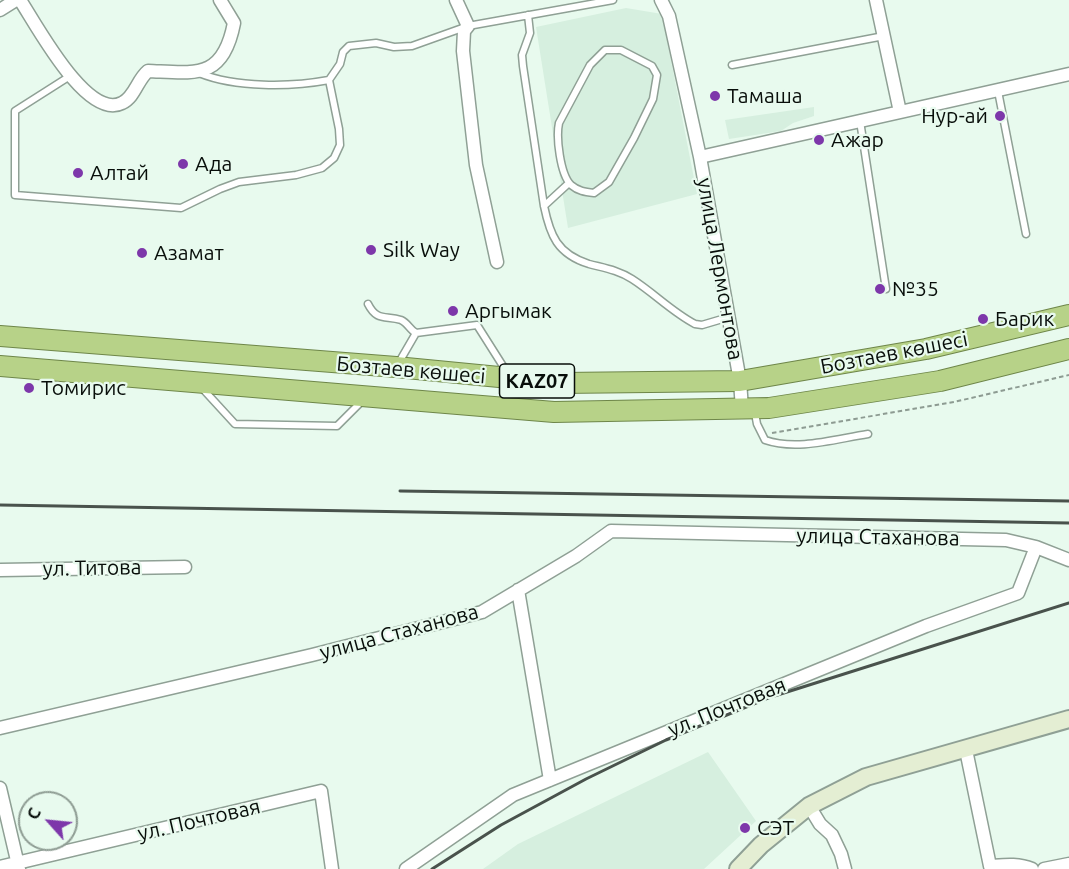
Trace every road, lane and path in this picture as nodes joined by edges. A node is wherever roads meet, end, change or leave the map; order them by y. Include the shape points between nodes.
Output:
1 (18, 0) edge
2 (220, 0) edge
3 (456, 0) edge
4 (613, 0) edge
5 (661, 0) edge
6 (876, 0) edge
7 (0, 10) edge
8 (528, 15) junction
9 (468, 26) junction
10 (885, 36) junction
11 (732, 65) dead end
12 (199, 73) junction
13 (1069, 74) edge
14 (70, 76) junction
15 (329, 80) junction
16 (998, 91) junction
17 (900, 112) junction
18 (860, 121) junction
19 (700, 157) junction
20 (569, 183) junction
21 (544, 206) junction
22 (1026, 234) dead end
23 (497, 262) dead end
24 (886, 290) dead end
25 (368, 304) dead end
26 (1069, 315) edge
27 (729, 317) junction
28 (416, 333) junction
29 (0, 336) edge
30 (1069, 349) edge
31 (0, 366) edge
32 (396, 367) junction
33 (1069, 375) edge
34 (511, 379) junction
35 (740, 381) junction
36 (197, 383) junction
37 (367, 396) junction
38 (748, 409) junction
39 (762, 434) junction
40 (868, 434) dead end
41 (1036, 547) junction
42 (1069, 560) edge
43 (185, 567) dead end
44 (0, 570) edge
45 (518, 590) junction
46 (1069, 719) edge
47 (0, 728) edge
48 (966, 750) junction
49 (550, 780) junction
50 (0, 788) edge
51 (809, 806) junction
52 (1069, 864) edge
53 (19, 866) edge
54 (0, 867) edge
55 (984, 868) edge
56 (332, 869) edge
57 (406, 869) edge
58 (738, 869) edge
59 (845, 869) edge
60 (1032, 869) edge
61 (1044, 869) edge

1 - 7 street
1 - 14 street
2 - 12 street via 234,23 231,41 218,61
3 - 9 street
4 - 8 lane
5 - 19 street, улица Лермонтова via 669,16
6 - 10 street
8 - 9 lane
8 - 21 lane via 530,33 522,59
9 - 15 lane via 412,46 349,46
9 - 23 street via 462,40 476,165
10 - 11 lane
10 - 17 street
12 - 14 street via 148,71 132,94 122,103 110,106 96,102
12 - 15 lane via 214,79 275,84
13 - 16 street, улица Лермонтова
14 - 15 lane via 15,111 15,195 181,208 239,182 322,168 334,158 340,145
16 - 17 street, улица Лермонтова
16 - 22 lane
17 - 18 street, улица Лермонтова
18 - 19 street, улица Лермонтова
18 - 24 lane
19 - 27 street, улица Лермонтова
20 - 20 lane via 557,131 590,65 604,50 621,50 652,66 657,75 652,99 609,182 594,193 582,192
20 - 21 lane
21 - 27 lane via 554,241 572,256 632,279 695,324
25 - 28 lane via 375,315 404,321
26 - 35 highway, Бозтаев көшесі / KAZ07 via 926,349
27 - 35 street, улица Лермонтова
28 - 32 lane
28 - 34 lane via 477,325
29 - 32 highway, Бозтаев көшесі / KAZ07
30 - 38 highway, Бозтаев көшесі / KAZ07 via 939,381
31 - 36 highway, Бозтаев көшесі / KAZ07
32 - 34 highway, Бозтаев көшесі / KAZ07
33 - 39 path via 954,402
34 - 35 highway, Бозтаев көшесі / KAZ07 via 561,383
35 - 38 street, улица Лермонтова
36 - 37 highway, Бозтаев көшесі / KAZ07
36 - 37 lane via 235,424 337,426
37 - 38 highway, Бозтаев көшесі / KAZ07 via 554,412
38 - 39 lane
39 - 40 lane via 765,440 793,445
41 - 42 street, улица Стаханова
41 - 45 street, улица Стаханова via 1006,540 612,531
41 - 49 street, ул. Почтовая via 1018,593 926,626
43 - 44 street, ул. Титова
45 - 47 street, улица Стаханова via 482,612
45 - 49 street
46 - 48 main road
48 - 51 main road via 866,777
48 - 55 street
49 - 57 street, ул. Почтовая via 513,795
50 - 53 street
51 - 58 main road
51 - 59 street via 832,835
52 - 61 street
53 - 54 street, ул. Почтовая
53 - 56 street, ул. Почтовая via 321,791
55 - 60 street via 1009,865

